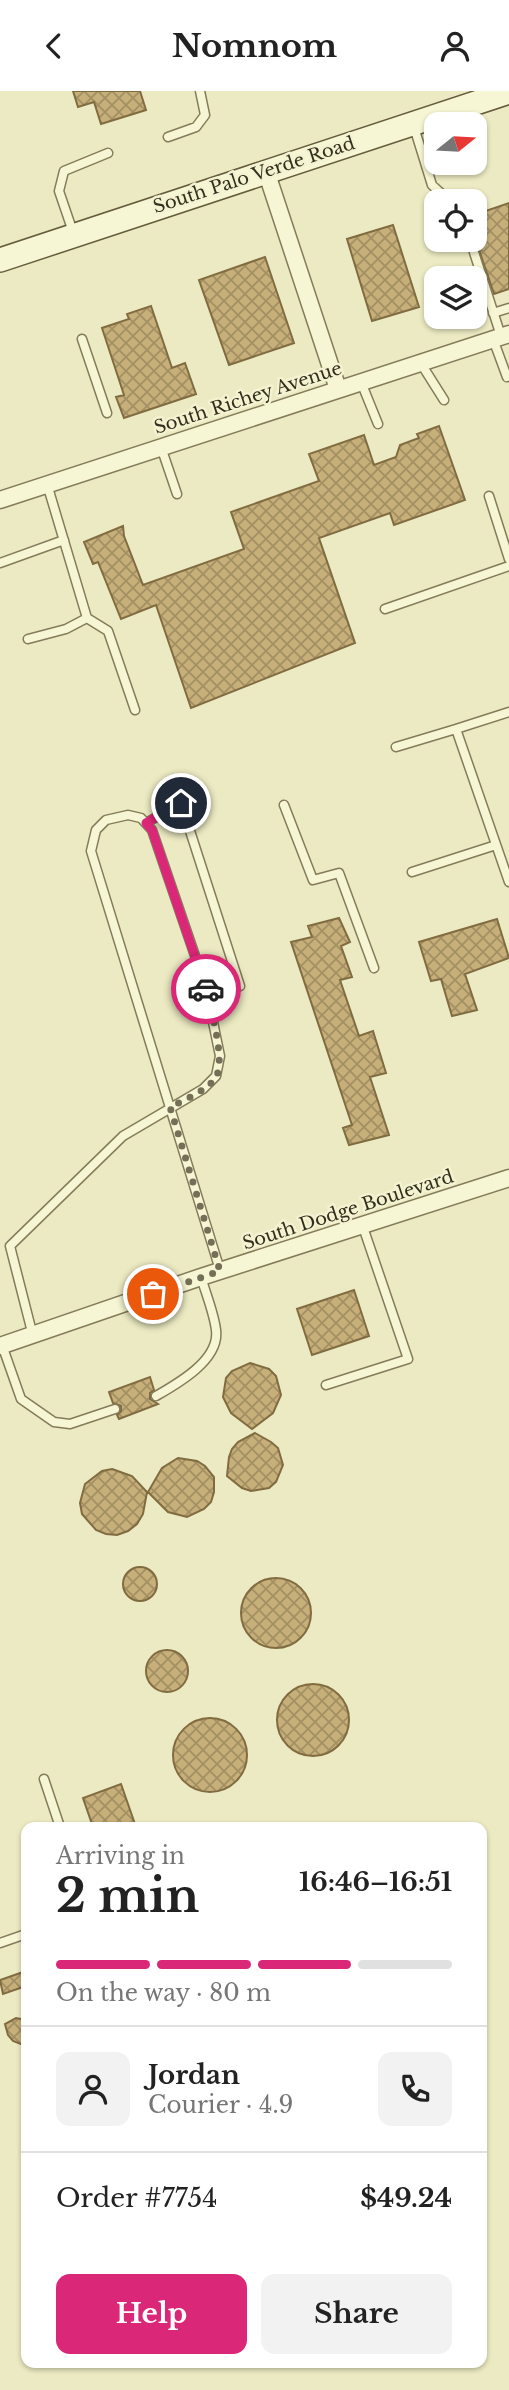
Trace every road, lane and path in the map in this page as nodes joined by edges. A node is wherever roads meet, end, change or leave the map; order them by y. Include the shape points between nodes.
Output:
1 (200, 91) edge
2 (509, 92) edge
3 (413, 123) junction
4 (168, 137) dead end
5 (107, 153) dead end
6 (266, 171) junction
7 (436, 189) edge
8 (74, 235) junction
9 (474, 252) edge
10 (0, 260) edge
11 (509, 308) edge
12 (493, 313) junction
13 (501, 336) edge
14 (82, 339) dead end
15 (420, 362) junction
16 (507, 377) dead end
17 (361, 382) junction
18 (338, 389) junction
19 (444, 400) dead end
20 (107, 413) dead end
21 (378, 424) dead end
22 (161, 447) junction
23 (47, 484) junction
24 (177, 494) dead end
25 (489, 496) dead end
26 (0, 500) edge
27 (64, 540) junction
28 (509, 559) edge
29 (0, 563) edge
30 (509, 566) edge
31 (385, 609) dead end
32 (88, 618) junction
33 (28, 639) dead end
34 (135, 709) dead end
35 (509, 712) edge
36 (457, 729) junction
37 (396, 747) dead end
38 (284, 805) dead end
39 (146, 823) junction
40 (496, 845) junction
41 (412, 873) dead end
42 (509, 882) edge
43 (374, 968) dead end
44 (208, 997) junction
45 (170, 1107) junction
46 (509, 1178) edge
47 (363, 1227) junction
48 (220, 1271) junction
49 (201, 1277) junction
50 (33, 1336) junction
51 (1, 1346) edge
52 (326, 1385) dead end
53 (156, 1396) dead end
54 (115, 1409) dead end
55 (44, 1779) dead end
56 (58, 1822) edge
57 (21, 1938) edge
58 (0, 1943) edge

1 - 4 lane via 205,115 196,127
2 - 3 main road, South Palo Verde Road
3 - 6 main road, South Palo Verde Road
3 - 7 lane
5 - 8 lane via 64,171 59,191
6 - 8 main road, South Palo Verde Road
6 - 18 street
8 - 10 main road, South Palo Verde Road
9 - 12 lane
11 - 12 lane
12 - 13 lane
13 - 15 street, South Richey Avenue
13 - 16 lane
14 - 20 lane
15 - 17 street, South Richey Avenue
15 - 19 lane
17 - 18 street, South Richey Avenue
17 - 21 lane
18 - 22 street, South Richey Avenue
22 - 23 street, South Richey Avenue
22 - 24 lane
23 - 26 street, South Richey Avenue
23 - 27 lane
25 - 28 lane
27 - 29 lane
27 - 32 lane
30 - 31 lane
32 - 33 lane
32 - 34 lane via 108,631
35 - 36 lane
36 - 37 lane
36 - 40 lane
38 - 43 lane via 313,880 339,873
39 - 44 lane
39 - 44 lane via 181,803 240,986
39 - 45 lane via 128,815 106,820 96,830 91,851
40 - 41 lane
40 - 42 lane
44 - 45 lane via 220,1056 216,1076 203,1089
45 - 48 lane
45 - 50 lane via 123,1136 10,1246
46 - 47 street, South Dodge Boulevard
47 - 48 street, South Dodge Boulevard
47 - 52 lane via 408,1359
48 - 49 street, South Dodge Boulevard
49 - 50 street, South Dodge Boulevard
49 - 53 lane via 217,1333 211,1353 185,1380
50 - 51 street, South Dodge Boulevard
51 - 54 lane via 21,1399 54,1422 70,1424
55 - 56 lane
57 - 58 lane

